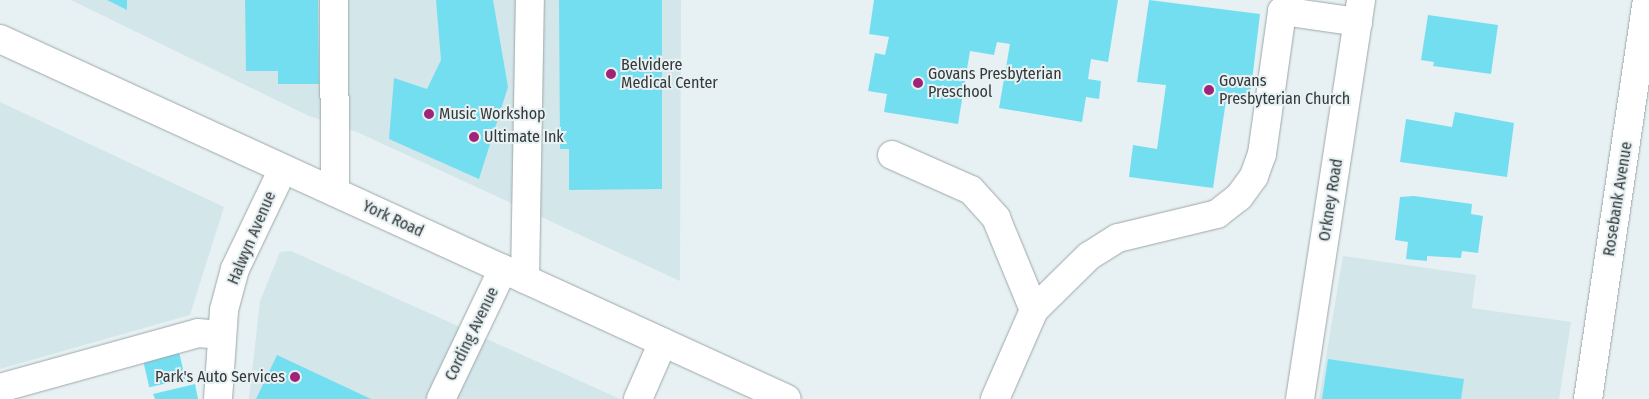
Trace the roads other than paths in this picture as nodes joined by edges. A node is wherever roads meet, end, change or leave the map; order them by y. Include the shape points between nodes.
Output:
1 (334, 0) edge
2 (530, 0) edge
3 (1648, 0) edge
4 (1275, 5) edge
5 (1360, 11) edge
6 (0, 39) edge
7 (892, 155) dead end
8 (283, 169) junction
9 (335, 192) junction
10 (514, 274) junction
11 (1034, 310) junction
12 (220, 335) junction
13 (663, 342) junction
14 (0, 388) edge
15 (218, 399) edge
16 (441, 399) edge
17 (638, 399) edge
18 (786, 399) edge
19 (995, 399) edge
20 (1300, 399) edge
21 (1588, 399) edge

1 - 9 street
2 - 10 street
3 - 21 street, Rosebank Avenue
4 - 5 street
4 - 11 street via 1262,154 1254,176 1239,197 1217,214 1118,238 1089,256
5 - 20 street, Orkney Road
6 - 8 street, York Road
7 - 11 street via 970,190 990,211 1018,267
8 - 9 street, York Road
8 - 12 street, Halwyn Avenue via 236,268
9 - 10 street, York Road
10 - 13 street, York Road
10 - 16 street, Cording Avenue
11 - 19 street
12 - 14 street via 198,332
12 - 15 street, Halwyn Avenue
13 - 17 street
13 - 18 street, York Road

